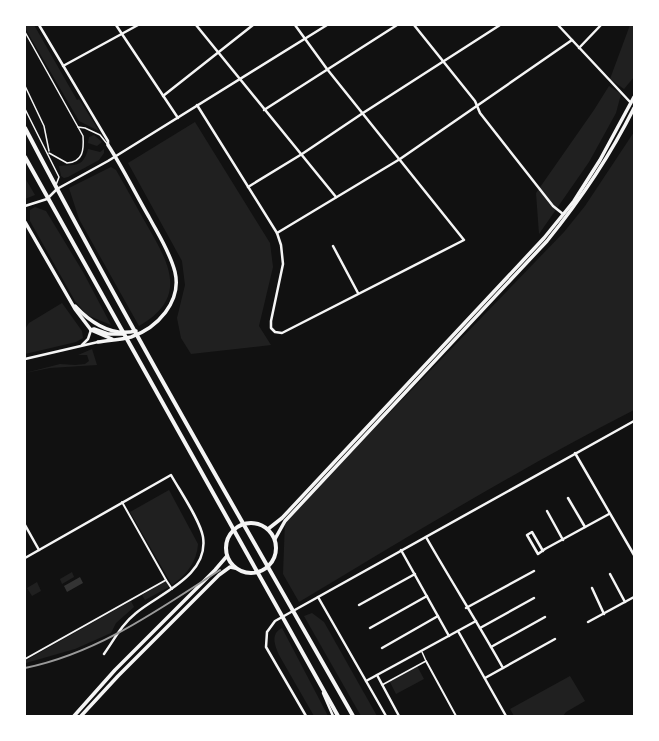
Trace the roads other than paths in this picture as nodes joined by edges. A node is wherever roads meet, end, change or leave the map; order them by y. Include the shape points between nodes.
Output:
1 (39, 25) edge
2 (116, 25) edge
3 (138, 25) edge
4 (196, 25) edge
5 (253, 25) edge
6 (295, 25) edge
7 (327, 25) edge
8 (397, 25) edge
9 (414, 25) edge
10 (500, 25) edge
11 (558, 25) edge
12 (601, 25) edge
13 (25, 32) edge
14 (122, 34) junction
15 (306, 39) junction
16 (572, 40) junction
17 (579, 48) junction
18 (218, 53) junction
19 (444, 62) junction
20 (63, 66) junction
21 (327, 69) junction
22 (239, 79) junction
23 (25, 86) edge
24 (163, 96) junction
25 (634, 97) edge
26 (631, 103) junction
27 (197, 105) junction
28 (478, 106) junction
29 (634, 108) edge
30 (25, 109) edge
31 (264, 110) junction
32 (363, 113) junction
33 (178, 118) junction
34 (78, 127) junction
35 (25, 128) edge
36 (108, 145) junction
37 (49, 153) junction
38 (302, 154) junction
39 (115, 156) junction
40 (25, 158) edge
41 (400, 159) junction
42 (248, 187) junction
43 (56, 188) junction
44 (336, 197) junction
45 (48, 198) junction
46 (25, 206) edge
47 (564, 214) junction
48 (25, 222) edge
49 (277, 233) junction
50 (546, 240) junction
51 (333, 246) dead end
52 (358, 293) junction
53 (72, 303) junction
54 (97, 324) junction
55 (147, 329) junction
56 (91, 330) junction
57 (129, 333) junction
58 (101, 334) junction
59 (113, 339) junction
60 (98, 342) junction
61 (82, 345) junction
62 (25, 359) edge
63 (634, 421) edge
64 (576, 453) junction
65 (568, 498) dead end
66 (122, 502) junction
67 (547, 511) dead end
68 (609, 514) junction
69 (244, 523) junction
70 (25, 525) edge
71 (584, 527) junction
72 (233, 529) junction
73 (268, 529) junction
74 (426, 536) junction
75 (275, 539) junction
76 (563, 540) junction
77 (39, 550) junction
78 (401, 550) junction
79 (543, 551) junction
80 (634, 555) edge
81 (227, 556) junction
82 (25, 558) edge
83 (268, 567) junction
84 (235, 568) junction
85 (534, 571) dead end
86 (258, 572) junction
87 (415, 574) junction
88 (610, 574) dead end
89 (166, 580) junction
90 (592, 588) dead end
91 (172, 589) junction
92 (427, 596) junction
93 (318, 597) junction
94 (634, 597) edge
95 (534, 598) dead end
96 (625, 602) junction
97 (359, 605) dead end
98 (466, 608) junction
99 (604, 614) junction
100 (438, 616) junction
101 (545, 617) dead end
102 (476, 621) junction
103 (588, 622) dead end
104 (370, 628) dead end
105 (480, 628) junction
106 (458, 631) junction
107 (449, 636) junction
108 (555, 639) dead end
109 (491, 647) junction
110 (382, 648) dead end
111 (422, 651) junction
112 (104, 654) dead end
113 (25, 659) edge
114 (426, 661) junction
115 (503, 668) junction
116 (377, 675) junction
117 (485, 678) junction
118 (366, 681) junction
119 (320, 683) junction
120 (382, 685) junction
121 (74, 716) edge
122 (81, 716) edge
123 (306, 716) edge
124 (333, 716) edge
125 (338, 716) edge
126 (353, 716) edge
127 (386, 716) edge
128 (399, 716) edge
129 (456, 716) edge
130 (506, 716) edge

1 - 20 street
2 - 14 street
3 - 14 street
4 - 18 street
5 - 18 street
6 - 15 street
7 - 15 street
8 - 21 street
9 - 19 street
10 - 19 street
11 - 16 street
12 - 17 street
13 - 34 lane
14 - 20 street
14 - 24 street
15 - 21 street
15 - 22 street
16 - 17 street
16 - 28 street
17 - 26 street
18 - 22 street
18 - 24 street
19 - 28 street
19 - 32 street
20 - 36 street
21 - 31 street
21 - 32 street
22 - 27 street
22 - 31 street
23 - 37 lane via 44,126
24 - 33 street
25 - 26 street
26 - 47 street via 600,160
27 - 33 street
27 - 42 street
28 - 41 street
28 - 47 street via 480,113 553,206
29 - 50 street via 577,204
30 - 37 lane
31 - 38 street
32 - 38 street
32 - 41 street
33 - 39 street
34 - 36 lane via 100,135
34 - 37 lane via 83,136 80,157 66,163
35 - 43 main road
36 - 39 street
37 - 43 lane via 59,177
38 - 42 street
38 - 44 street
39 - 43 street
39 - 55 street via 167,251 175,273 175,291 168,310 159,321
40 - 45 main road
41 - 44 street
41 - 52 street via 464,240
42 - 49 street
43 - 45 street
43 - 69 main road
44 - 49 street
45 - 46 street
45 - 72 main road
47 - 50 street
48 - 53 street
49 - 52 street via 283,264 270,326 273,331 282,333
50 - 73 street via 282,518
50 - 75 street via 285,521
51 - 52 street
53 - 54 street via 85,317
53 - 56 street
54 - 57 street via 111,331
54 - 58 street
55 - 57 street
55 - 59 street via 131,336
56 - 58 street
56 - 61 street via 88,339
57 - 58 street
58 - 59 street
58 - 60 street
59 - 60 street
60 - 61 street
61 - 62 street
63 - 64 street
64 - 68 street
64 - 74 street
65 - 71 street
66 - 77 street
66 - 89 street
66 - 91 street via 171,475 200,527 203,538 202,553 194,569
67 - 76 street
68 - 71 street
68 - 80 street
69 - 72 main road
69 - 73 main road via 261,524
69 - 83 main road
70 - 77 street
71 - 76 street
72 - 81 main road via 227,540
72 - 86 main road
73 - 75 main road
74 - 78 street
74 - 98 street
75 - 83 main road via 276,554
76 - 79 street
77 - 82 street
78 - 87 street
78 - 93 street
79 - 79 street via 532,532 528,535 538,554
81 - 84 main road
81 - 121 street via 115,670
83 - 86 main road
83 - 126 main road
84 - 86 main road
84 - 122 street via 230,567 219,575
85 - 98 street
86 - 119 main road
87 - 92 street
87 - 97 street
88 - 96 street
89 - 91 street
89 - 113 street
90 - 99 street
91 - 112 street via 135,613
92 - 100 street
92 - 104 street
93 - 118 street
93 - 123 street via 275,621 267,632 266,639 266,647 272,659
94 - 96 street
95 - 105 street
96 - 99 street
98 - 102 street
99 - 103 street
100 - 107 street
100 - 110 street
101 - 109 street
102 - 105 street
102 - 106 street
105 - 109 street
106 - 107 street
106 - 117 street
107 - 111 street
108 - 115 street
109 - 115 street
111 - 114 lane
111 - 116 street
114 - 120 lane
114 - 129 street
115 - 117 street
116 - 118 street
116 - 120 street
117 - 130 street
118 - 127 street
119 - 124 street
119 - 125 main road
120 - 128 street

